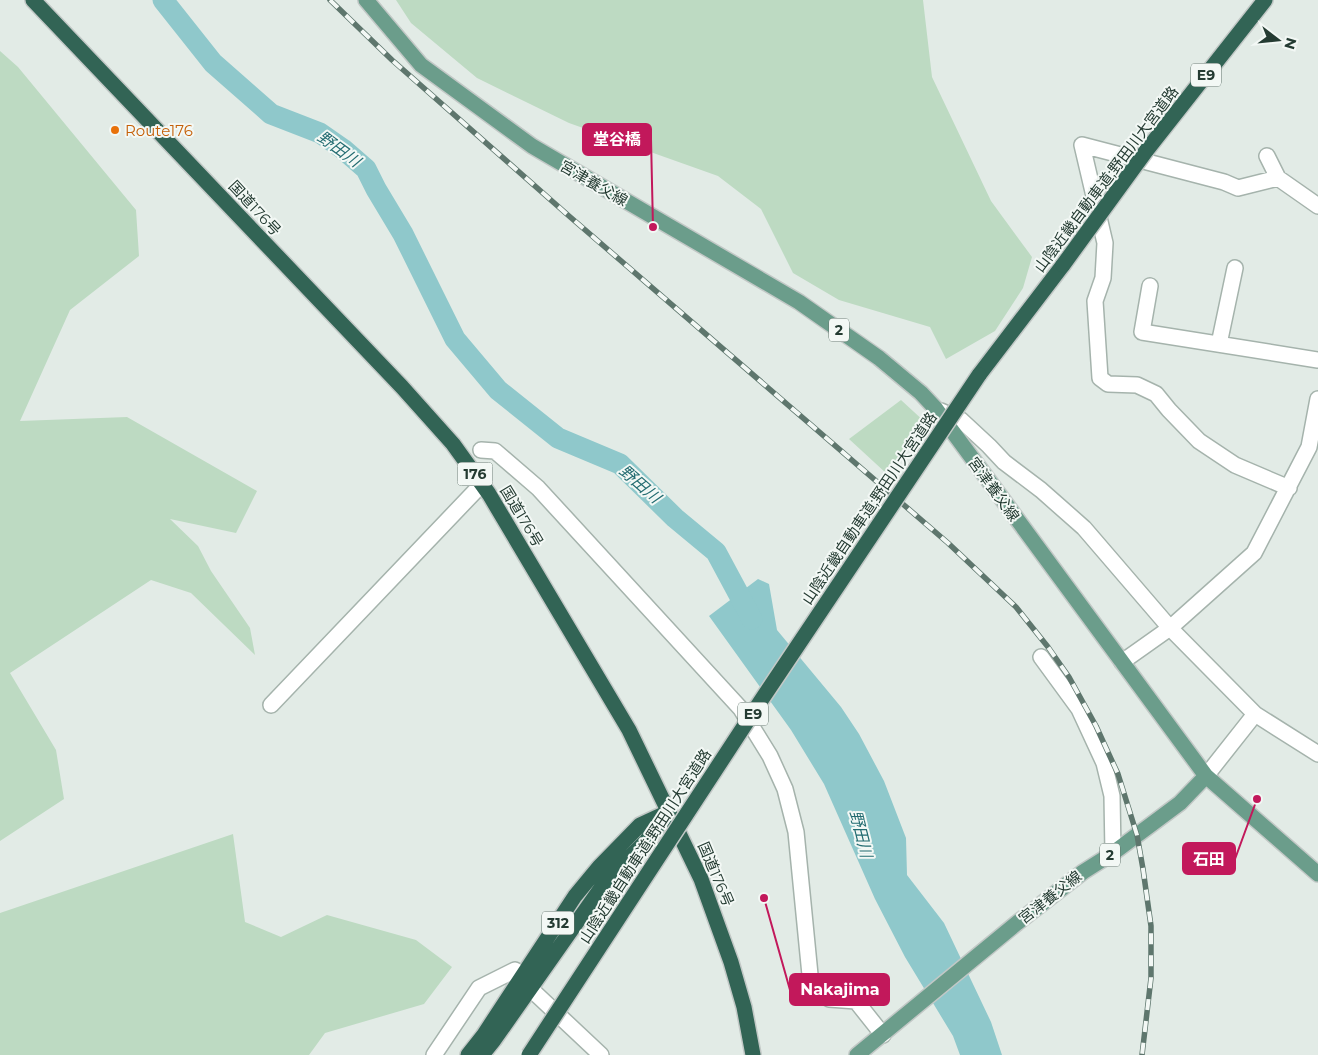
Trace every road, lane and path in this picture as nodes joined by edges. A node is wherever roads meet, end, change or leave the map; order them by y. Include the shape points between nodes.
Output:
1 (33, 0) edge
2 (366, 0) edge
3 (1265, 0) edge
4 (1267, 156) dead end
5 (1278, 178) junction
6 (1318, 206) edge
7 (1235, 268) dead end
8 (1150, 286) dead end
9 (1218, 344) junction
10 (1318, 360) edge
11 (1318, 399) edge
12 (936, 409) junction
13 (481, 450) dead end
14 (1314, 451) edge
15 (482, 484) junction
16 (1288, 488) junction
17 (1170, 628) junction
18 (1040, 657) dead end
19 (1122, 662) junction
20 (271, 705) dead end
21 (1255, 714) junction
22 (1318, 754) edge
23 (1206, 776) junction
24 (668, 812) junction
25 (1113, 853) junction
26 (1318, 874) edge
27 (518, 973) dead end
28 (535, 993) dead end
29 (886, 1032) junction
30 (434, 1055) edge
31 (468, 1055) edge
32 (482, 1055) edge
33 (529, 1055) edge
34 (601, 1055) edge
35 (753, 1055) edge
36 (857, 1055) edge

1 - 15 highway, 国道176号 / 176 via 402,387 453,444
2 - 12 main road, 宮津養父線 / 2 via 421,65 532,146 799,302 879,358
3 - 33 highway, 山陰近畿自動車道;野田川大宮道路 / E9, bridge via 1146,151 980,375 756,708
4 - 5 street
5 - 6 street
5 - 16 street via 1238,188 1082,145 1105,242 1103,278 1096,301 1100,378 1108,384 1137,385 1156,394 1200,441 1235,465
7 - 9 street
8 - 9 street via 1142,332
9 - 10 street
11 - 14 street
12 - 17 street via 961,420 1004,462 1084,528
12 - 19 main road, 宮津養父線 / 2
13 - 29 street via 495,451 538,488 741,709 774,764 785,789 796,832 811,985 830,999 856,1001
14 - 16 street
15 - 20 street
15 - 24 highway, 国道176号 / 176 via 629,730
16 - 17 street via 1254,553
17 - 19 street
17 - 21 street
18 - 25 street via 1080,709 1104,763 1112,796
19 - 23 main road, 宮津養父線 / 2
21 - 22 street
21 - 23 street
23 - 25 main road, 宮津養父線 / 2 via 1180,803
23 - 26 main road
24 - 31 highway, 312 via 640,825 575,896
24 - 32 highway, 312 via 646,841 608,878
24 - 35 highway, 国道176号 / 176 via 701,879 718,923 744,1007
25 - 29 main road, 宮津養父線 / 2 via 1083,872 1010,929
27 - 30 street via 515,970 479,988
28 - 34 street
29 - 36 main road, 宮津養父線 / 2

